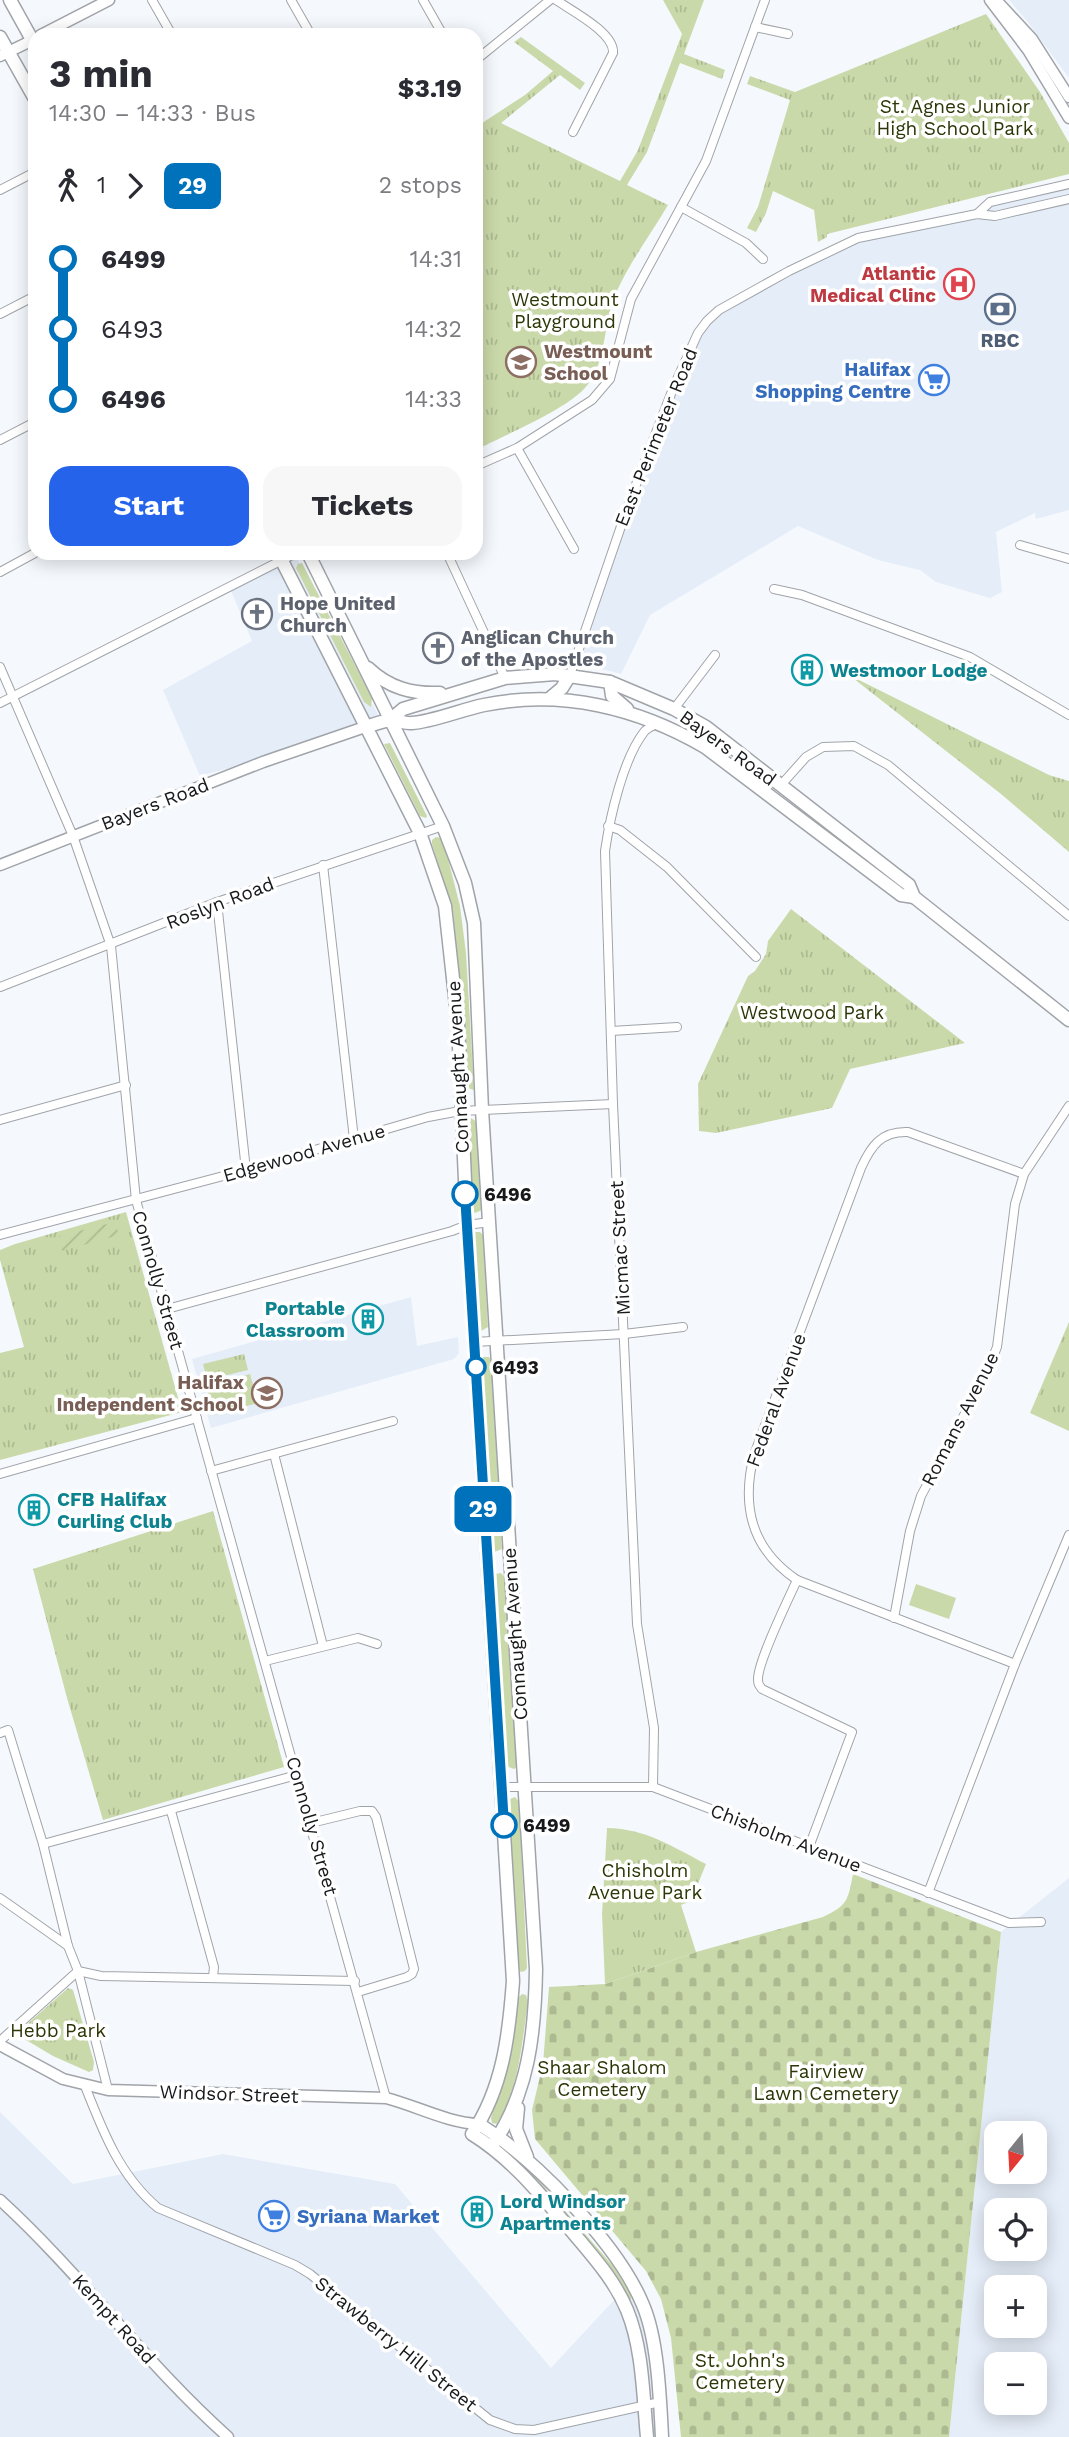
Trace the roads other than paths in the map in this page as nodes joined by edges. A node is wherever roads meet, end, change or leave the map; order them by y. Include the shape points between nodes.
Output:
1 (10, 0) edge
2 (109, 0) edge
3 (152, 0) edge
4 (291, 0) edge
5 (423, 0) edge
6 (550, 0) edge
7 (556, 0) edge
8 (765, 0) edge
9 (990, 0) edge
10 (996, 0) edge
11 (755, 27) junction
12 (28, 28) edge
13 (58, 28) edge
14 (168, 28) edge
15 (307, 28) edge
16 (439, 28) edge
17 (788, 34) dead end
18 (0, 37) edge
19 (28, 44) edge
20 (4, 54) edge
21 (483, 54) edge
22 (28, 89) edge
23 (1069, 97) edge
24 (1069, 118) edge
25 (573, 132) dead end
26 (28, 176) edge
27 (1069, 184) edge
28 (0, 190) edge
29 (1069, 199) edge
30 (681, 207) junction
31 (977, 214) junction
32 (763, 259) dead end
33 (28, 300) edge
34 (0, 314) edge
35 (28, 426) edge
36 (0, 440) edge
37 (517, 448) junction
38 (483, 463) edge
39 (1020, 545) dead end
40 (574, 549) dead end
41 (28, 557) edge
42 (1069, 559) edge
43 (274, 560) edge
44 (282, 560) edge
45 (311, 560) edge
46 (450, 560) edge
47 (0, 572) edge
48 (774, 589) dead end
49 (715, 655) dead end
50 (360, 662) junction
51 (0, 667) edge
52 (569, 675) junction
53 (505, 678) junction
54 (610, 682) junction
55 (455, 693) junction
56 (13, 697) junction
57 (549, 699) junction
58 (0, 703) edge
59 (674, 709) junction
60 (637, 715) junction
61 (1069, 715) edge
62 (390, 720) junction
63 (658, 723) junction
64 (365, 727) junction
65 (781, 785) junction
66 (443, 826) junction
67 (608, 826) junction
68 (420, 833) junction
69 (73, 836) junction
70 (0, 865) edge
71 (323, 865) junction
72 (914, 897) junction
73 (217, 902) junction
74 (1069, 916) edge
75 (111, 946) junction
76 (756, 957) dead end
77 (0, 987) edge
78 (1069, 1020) edge
79 (677, 1027) dead end
80 (611, 1031) junction
81 (126, 1085) junction
82 (613, 1104) junction
83 (1069, 1106) edge
84 (460, 1111) junction
85 (482, 1111) junction
86 (0, 1120) edge
87 (354, 1139) junction
88 (246, 1170) junction
89 (1024, 1174) junction
90 (136, 1200) junction
91 (490, 1222) junction
92 (467, 1225) junction
93 (0, 1235) edge
94 (167, 1308) junction
95 (683, 1327) dead end
96 (624, 1334) junction
97 (496, 1339) junction
98 (474, 1342) junction
99 (197, 1418) junction
100 (393, 1421) dead end
101 (274, 1454) junction
102 (211, 1471) junction
103 (0, 1474) edge
104 (1069, 1535) edge
105 (510, 1561) junction
106 (486, 1563) junction
107 (797, 1580) junction
108 (894, 1618) junction
109 (377, 1644) dead end
110 (323, 1646) junction
111 (265, 1661) junction
112 (1015, 1664) junction
113 (4, 1732) edge
114 (297, 1775) junction
115 (526, 1786) junction
116 (502, 1787) junction
117 (653, 1787) junction
118 (171, 1811) junction
119 (311, 1823) junction
120 (43, 1844) junction
121 (809, 1847) junction
122 (928, 1893) junction
123 (0, 1898) edge
124 (1041, 1922) dead end
125 (68, 1946) junction
126 (78, 1971) junction
127 (213, 1977) junction
128 (355, 1981) junction
129 (358, 1992) junction
130 (0, 2043) edge
131 (86, 2086) junction
132 (108, 2090) junction
133 (520, 2094) junction
134 (386, 2098) junction
135 (476, 2129) junction
136 (495, 2141) junction
137 (529, 2161) junction
138 (0, 2200) edge
139 (660, 2402) junction
140 (644, 2405) junction
141 (228, 2437) edge
142 (647, 2437) edge
143 (664, 2437) edge

1 - 12 main road
2 - 13 street
3 - 14 street
4 - 15 street
5 - 16 street
6 - 21 street
7 - 25 street via 614,46
8 - 11 street
9 - 24 street via 1028,50
10 - 23 street via 1032,39
11 - 17 street
11 - 30 street via 706,162
18 - 20 main road
19 - 20 street
20 - 22 main road
26 - 28 street
27 - 31 street, East Perimeter Road via 990,202
29 - 31 street, East Perimeter Road via 995,216
30 - 32 street via 746,243
30 - 37 street via 634,290 614,368 603,390
31 - 52 street, East Perimeter Road via 858,237 789,271 707,321 693,344 645,462
33 - 34 street
35 - 36 street
37 - 38 street
37 - 40 street
39 - 42 street
41 - 47 street
43 - 56 street
44 - 64 main road, Connaught Avenue
45 - 50 main road, Connaught Avenue
46 - 53 street
48 - 61 street via 970,656
49 - 59 street
50 - 55 main road via 395,688
50 - 62 main road, Connaught Avenue
51 - 56 street, Connolly Street
52 - 53 main road, Bayers Road
52 - 54 main road, Bayers Road
52 - 57 main road
53 - 55 main road, Bayers Road
54 - 59 main road, Bayers Road
54 - 60 main road via 612,696
55 - 62 main road, Bayers Road via 403,709
56 - 58 street
56 - 69 street, Connolly Street
57 - 60 main road, Bayers Road
57 - 62 main road, Bayers Road via 518,699 412,723
59 - 65 main road, Bayers Road via 706,727
60 - 63 main road, Bayers Road
62 - 64 main road, Bayers Road
62 - 66 main road, Connaught Avenue
63 - 67 street, Micmac Street via 645,730
63 - 72 main road, Bayers Road via 705,747 901,895
64 - 68 main road, Connaught Avenue
64 - 69 street, Bayers Road
65 - 72 main road, Bayers Road via 909,885
65 - 74 street via 806,757 823,747 854,746 888,765
66 - 68 street, Roslyn Road
66 - 85 main road, Connaught Avenue via 465,883 474,923
67 - 76 street via 667,867
67 - 80 street, Micmac Street via 605,906
68 - 71 street, Roslyn Road
68 - 84 main road, Connaught Avenue via 445,906 458,1024
69 - 70 street, Bayers Road
69 - 75 street, Connolly Street
71 - 73 street, Roslyn Road
71 - 87 street
72 - 78 main road, Bayers Road
73 - 75 street, Roslyn Road
73 - 88 street
75 - 77 street, Roslyn Road
75 - 81 street, Connolly Street
79 - 80 street
80 - 82 street, Micmac Street
81 - 86 street
81 - 90 street, Connolly Street
82 - 85 street, Edgewood Avenue
82 - 96 street, Micmac Street
83 - 89 street, Romans Avenue
84 - 85 street, Edgewood Avenue
84 - 87 street, Edgewood Avenue
84 - 92 main road, Connaught Avenue
85 - 91 main road, Connaught Avenue
87 - 88 street, Edgewood Avenue
88 - 90 street, Edgewood Avenue
89 - 107 street, Federal Avenue via 908,1132 887,1135 870,1150 748,1477 748,1507 757,1534 769,1554
89 - 108 street, Romans Avenue via 1015,1204 997,1347 921,1496
90 - 93 street, Edgewood Avenue
90 - 94 street, Connolly Street
91 - 92 street
91 - 97 main road, Connaught Avenue
92 - 94 street
92 - 98 main road, Connaught Avenue
94 - 99 street, Connolly Street
95 - 96 street
96 - 97 street
96 - 117 street, Micmac Street via 637,1624 654,1728
97 - 98 street
97 - 105 main road, Connaught Avenue
98 - 106 main road, Connaught Avenue
99 - 102 street, Connolly Street
99 - 103 street
100 - 101 street
101 - 102 street
101 - 110 street
102 - 111 street, Connolly Street
104 - 112 street
105 - 106 main road
105 - 115 main road, Connaught Avenue
106 - 116 main road, Connaught Avenue
107 - 108 street, Federal Avenue
107 - 121 street via 758,1683 852,1732
108 - 112 street, Federal Avenue
109 - 110 street via 358,1638
110 - 111 street
111 - 114 street, Connolly Street
112 - 122 street
113 - 120 street
114 - 118 street
114 - 119 street, Connolly Street
115 - 116 street
115 - 117 street, Chisholm Avenue
115 - 133 main road, Connaught Avenue via 536,1969 535,2011
116 - 135 main road, Connaught Avenue via 513,1981 502,2070
117 - 121 street, Chisholm Avenue
118 - 120 street
118 - 127 street
119 - 128 street, Connolly Street
119 - 129 street via 360,1811 372,1811 376,1817 414,1969 407,1977
120 - 125 street
121 - 122 street, Chisholm Avenue
122 - 124 street, Chisholm Avenue via 1009,1923
123 - 125 street
125 - 126 street
126 - 127 street via 101,1976
126 - 130 street
126 - 132 street
127 - 128 street
128 - 129 street, Connolly Street
129 - 134 street, Connolly Street
130 - 131 street, Windsor Street via 38,2067
131 - 132 street, Windsor Street
131 - 140 street, Strawberry Hill Street via 124,2173 158,2208 310,2274 490,2420 534,2430
132 - 134 street, Windsor Street
133 - 136 main road, Connaught Avenue
133 - 137 main road via 516,2129
134 - 135 street, Windsor Street
135 - 136 main road, Windsor Street
136 - 137 main road, Windsor Street
136 - 140 main road, Windsor Street via 615,2285 633,2328
137 - 139 main road, Windsor Street via 581,2215 638,2294 650,2324
138 - 141 street, Kempt Road
139 - 140 street, Strawberry Hill Street
139 - 143 main road, Windsor Street
140 - 142 main road, Windsor Street

